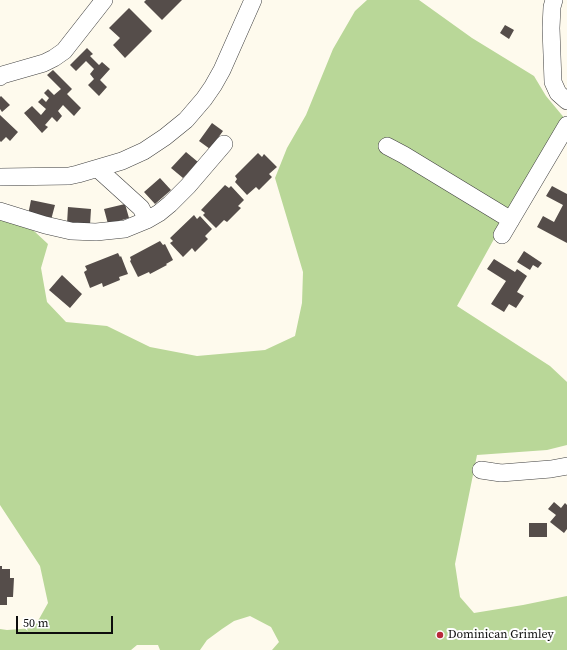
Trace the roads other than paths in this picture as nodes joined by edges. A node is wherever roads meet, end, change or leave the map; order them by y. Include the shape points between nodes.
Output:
1 (104, 0) edge
2 (253, 0) edge
3 (554, 0) edge
4 (0, 77) edge
5 (567, 101) edge
6 (567, 125) edge
7 (224, 144) dead end
8 (387, 146) dead end
9 (98, 169) junction
10 (0, 177) edge
11 (1, 212) edge
12 (147, 220) junction
13 (511, 220) junction
14 (502, 235) dead end
15 (567, 466) edge
16 (481, 470) dead end

1 - 4 street via 64,51 44,63
2 - 9 street via 218,78 186,120 144,151
3 - 5 street via 551,17 553,82 558,93
6 - 13 street
7 - 12 street via 184,191
8 - 13 street
9 - 10 street via 69,176
9 - 12 street via 141,208
11 - 12 street via 45,225 84,232 125,229
13 - 14 street
15 - 16 street via 501,473

